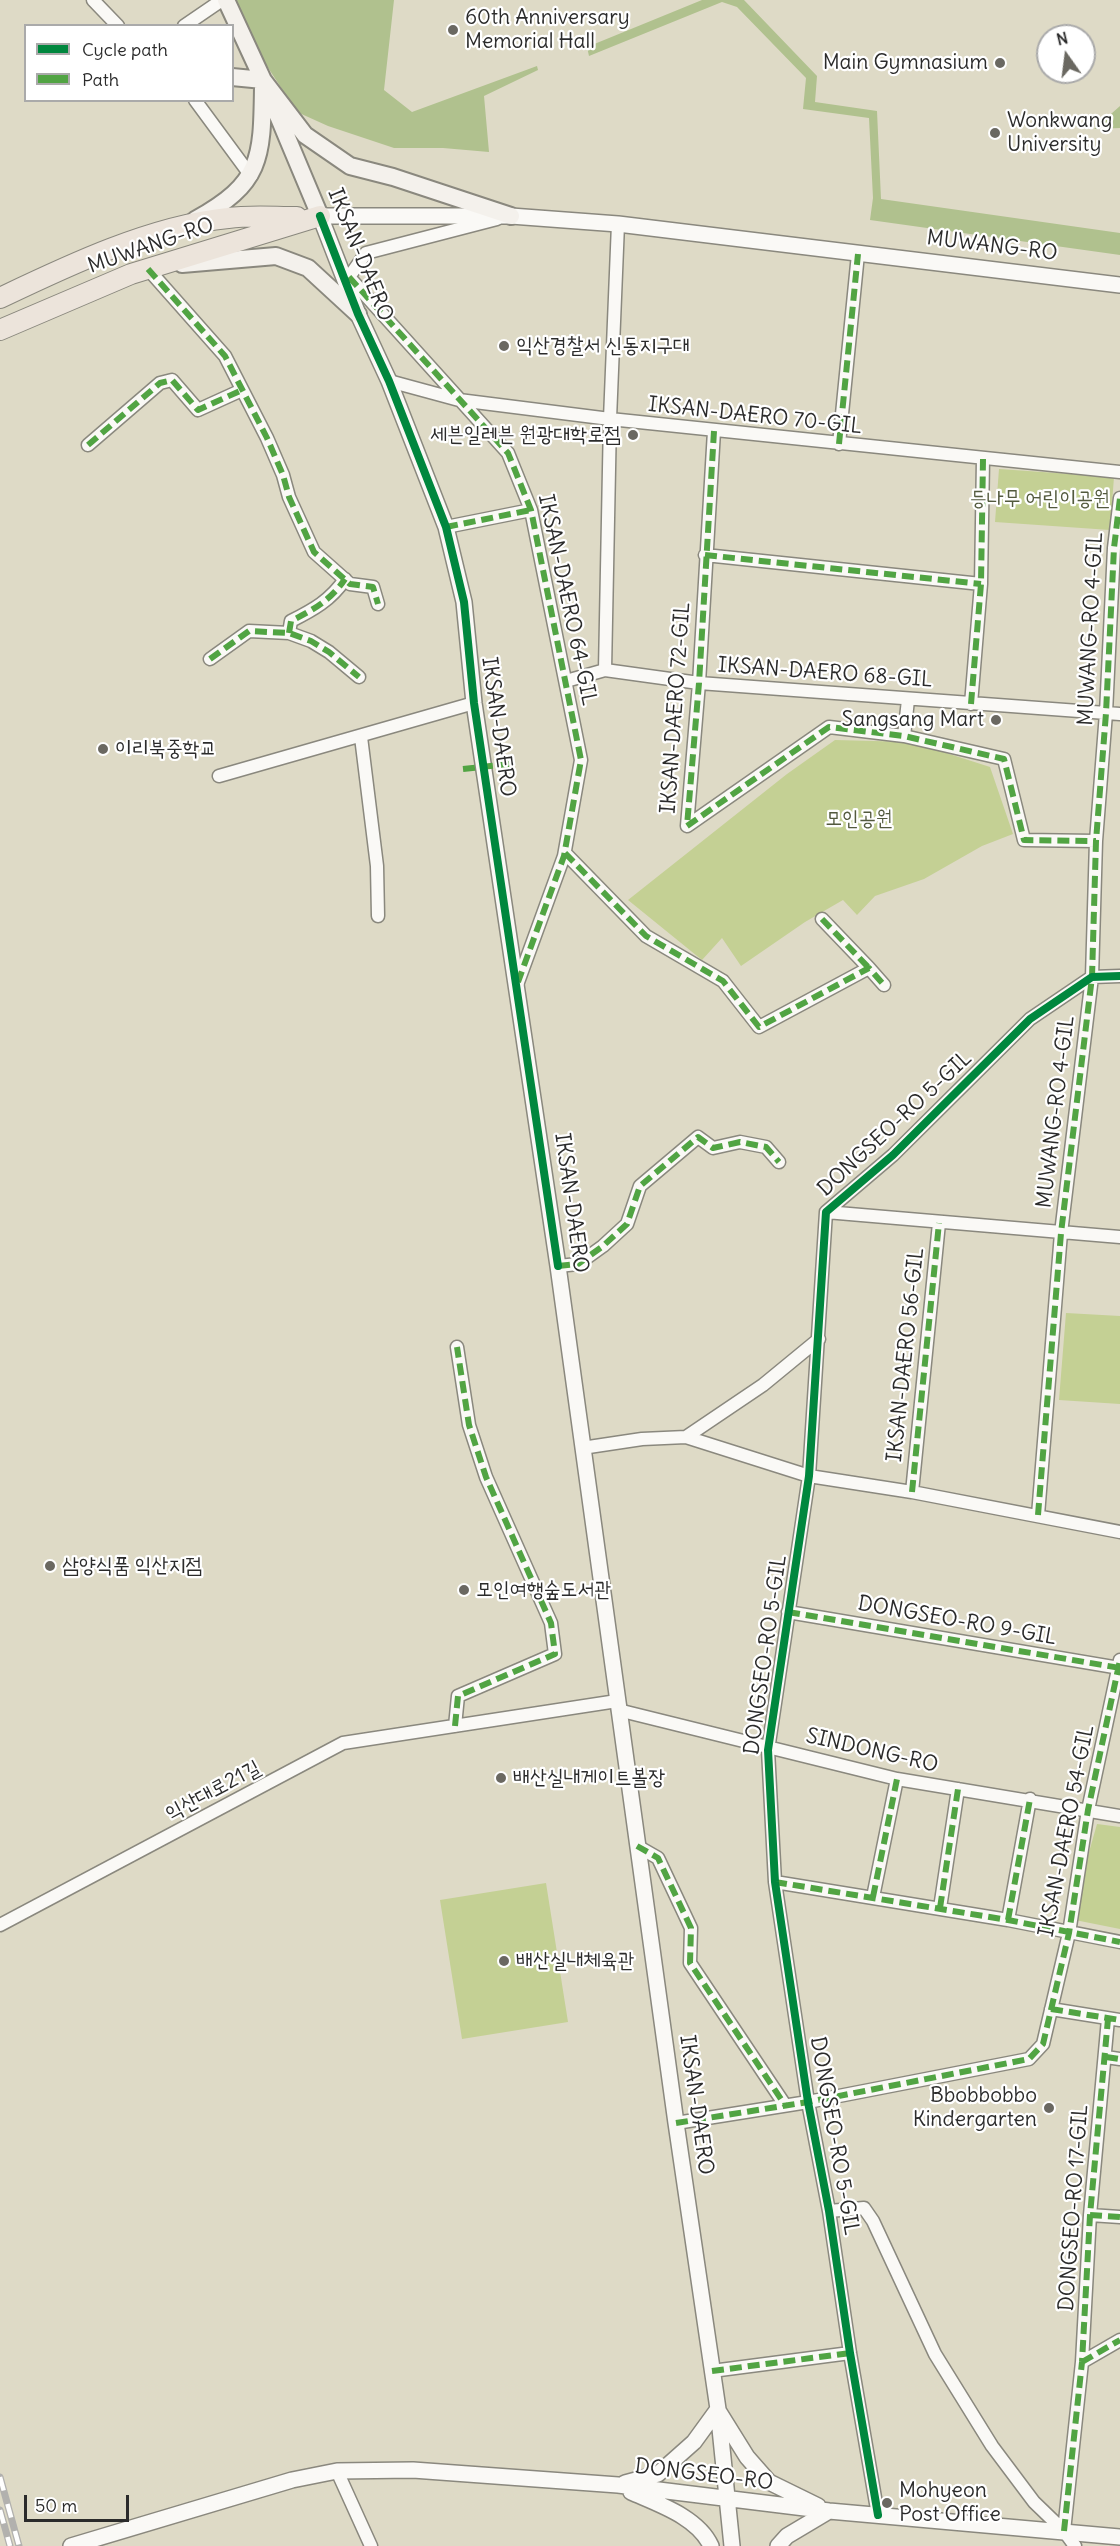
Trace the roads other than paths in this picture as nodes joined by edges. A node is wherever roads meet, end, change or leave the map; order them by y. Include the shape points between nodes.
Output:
1 (93, 0) edge
2 (222, 0) edge
3 (226, 0) edge
4 (116, 24) edge
5 (187, 24) edge
6 (234, 77) edge
7 (263, 80) junction
8 (195, 102) edge
9 (251, 176) junction
10 (320, 216) junction
11 (511, 216) junction
12 (618, 224) junction
13 (184, 226) junction
14 (858, 254) junction
15 (154, 267) junction
16 (349, 277) junction
17 (1120, 285) edge
18 (0, 298) edge
19 (358, 314) junction
20 (0, 330) edge
21 (389, 381) junction
22 (242, 390) junction
23 (459, 400) junction
24 (610, 419) junction
25 (714, 431) junction
26 (839, 444) junction
27 (88, 445) dead end
28 (983, 459) junction
29 (1120, 472) edge
30 (1120, 498) edge
31 (531, 510) junction
32 (446, 527) junction
33 (705, 555) junction
34 (345, 579) junction
35 (981, 584) junction
36 (378, 604) dead end
37 (289, 633) junction
38 (210, 659) dead end
39 (605, 670) junction
40 (359, 677) dead end
41 (566, 681) junction
42 (699, 683) junction
43 (908, 700) junction
44 (474, 703) junction
45 (971, 704) junction
46 (1106, 713) junction
47 (1120, 714) edge
48 (904, 736) junction
49 (361, 737) junction
50 (219, 776) dead end
51 (1096, 841) junction
52 (565, 854) junction
53 (378, 916) dead end
54 (822, 919) dead end
55 (869, 968) junction
56 (1120, 976) edge
57 (1092, 977) junction
58 (517, 985) junction
59 (884, 985) dead end
60 (779, 1162) dead end
61 (826, 1212) junction
62 (939, 1223) junction
63 (1061, 1233) junction
64 (1120, 1237) edge
65 (558, 1266) junction
66 (819, 1339) junction
67 (457, 1347) dead end
68 (686, 1437) junction
69 (582, 1448) junction
70 (809, 1476) junction
71 (912, 1492) junction
72 (1038, 1515) junction
73 (1120, 1532) edge
74 (788, 1612) junction
75 (1120, 1666) edge
76 (618, 1705) junction
77 (455, 1726) junction
78 (769, 1747) junction
79 (897, 1779) junction
80 (958, 1789) junction
81 (1030, 1799) junction
82 (1088, 1810) junction
83 (1120, 1816) edge
84 (638, 1846) junction
85 (775, 1881) junction
86 (873, 1897) junction
87 (940, 1908) junction
88 (1008, 1920) junction
89 (0, 1925) edge
90 (1069, 1933) junction
91 (1120, 1942) edge
92 (1051, 2008) junction
93 (1114, 2020) edge
94 (1106, 2057) junction
95 (1120, 2059) edge
96 (808, 2102) junction
97 (786, 2105) junction
98 (676, 2123) junction
99 (829, 2211) junction
100 (1090, 2215) junction
101 (1120, 2217) edge
102 (1120, 2340) edge
103 (850, 2353) junction
104 (1082, 2362) junction
105 (712, 2371) junction
106 (718, 2409) junction
107 (337, 2471) junction
108 (618, 2485) junction
109 (727, 2499) junction
110 (829, 2511) junction
111 (878, 2515) junction
112 (1064, 2531) junction
113 (1120, 2537) edge
114 (76, 2545) edge
115 (371, 2546) edge
116 (711, 2546) edge
117 (732, 2546) edge
118 (778, 2546) edge
119 (1075, 2546) edge

1 - 4 street
2 - 5 street
3 - 7 main road, IKSAN-DAERO
6 - 7 main road
7 - 9 main road via 262,142
7 - 10 main road, IKSAN-DAERO
7 - 11 main road via 305,135 350,166
8 - 9 street
9 - 13 main road via 219,207
10 - 11 street, MUWANG-RO
10 - 13 main road, MUWANG-RO via 228,218
10 - 15 main road, MUWANG-RO
10 - 19 street, IKSAN-DAERO
11 - 12 street, MUWANG-RO
11 - 16 street, MUWANG-RO via 366,253
12 - 14 street, MUWANG-RO
12 - 24 street
13 - 18 main road, MUWANG-RO via 127,243
14 - 17 street, MUWANG-RO
14 - 26 street
15 - 19 main road via 276,256 308,268
15 - 20 main road, MUWANG-RO
15 - 22 street via 225,356
16 - 19 street
16 - 23 street, IKSAN-DAERO 64-GIL
19 - 21 street, IKSAN-DAERO
21 - 23 street, IKSAN-DAERO 70-GIL
21 - 32 street, IKSAN-DAERO
22 - 27 street via 198,410 172,380 160,383
22 - 34 street via 267,438 315,552
23 - 24 street, IKSAN-DAERO 70-GIL
23 - 31 street, IKSAN-DAERO 64-GIL via 508,453
24 - 25 street, IKSAN-DAERO 70-GIL
24 - 39 street
25 - 26 street, IKSAN-DAERO 70-GIL
25 - 33 street, IKSAN-DAERO 72-GIL
26 - 28 street, IKSAN-DAERO 70-GIL
28 - 29 street, IKSAN-DAERO 70-GIL
28 - 35 street
30 - 46 street, MUWANG-RO 4-GIL
31 - 32 street
31 - 41 street, IKSAN-DAERO 64-GIL
32 - 44 street, IKSAN-DAERO via 464,602
33 - 35 street
33 - 42 street, IKSAN-DAERO 72-GIL
34 - 36 street via 350,584 373,587
34 - 37 street via 316,608 291,621
35 - 45 street
37 - 38 street via 249,631
37 - 40 street via 329,652
39 - 41 street, IKSAN-DAERO 68-GIL
39 - 42 street, IKSAN-DAERO 68-GIL
41 - 52 street, IKSAN-DAERO 64-GIL via 581,760
42 - 43 street, IKSAN-DAERO 68-GIL
42 - 48 street, IKSAN-DAERO 72-GIL via 687,826 828,727
43 - 45 street, IKSAN-DAERO 68-GIL
43 - 48 street
44 - 49 street
44 - 58 street, IKSAN-DAERO
45 - 46 street, IKSAN-DAERO 68-GIL
46 - 47 street, IKSAN-DAERO 68-GIL
46 - 51 street, MUWANG-RO 4-GIL
48 - 51 street, IKSAN-DAERO 72-GIL via 1004,759 1024,840
49 - 50 street
49 - 53 street via 377,866
51 - 57 street, MUWANG-RO 4-GIL
52 - 55 street via 646,936 723,981 759,1027
52 - 58 street, IKSAN-DAERO 64-GIL
54 - 55 street
55 - 59 street
56 - 57 street
57 - 61 street, DONGSEO-RO 5-GIL via 1030,1019 893,1155
57 - 63 street, MUWANG-RO 4-GIL
58 - 65 street, IKSAN-DAERO
60 - 65 street via 766,1147 740,1142 713,1148 698,1137 640,1186 627,1224 578,1264
61 - 62 street
61 - 66 street, DONGSEO-RO 5-GIL
62 - 63 street
62 - 71 street, IKSAN-DAERO 56-GIL
63 - 64 street
63 - 72 street, MUWANG-RO 4-GIL
65 - 69 street, IKSAN-DAERO
66 - 68 street via 763,1385
66 - 70 street, DONGSEO-RO 5-GIL
67 - 77 street via 472,1435 486,1477 551,1623 555,1654 458,1696
68 - 69 street, IKSAN-DAERO 56-GIL
68 - 70 street, IKSAN-DAERO 56-GIL
69 - 76 street, IKSAN-DAERO
70 - 71 street, IKSAN-DAERO 56-GIL
70 - 74 street, DONGSEO-RO 5-GIL
71 - 72 street, IKSAN-DAERO 56-GIL
72 - 73 street, IKSAN-DAERO 56-GIL
74 - 75 street, DONGSEO-RO 9-GIL
74 - 78 street, DONGSEO-RO 5-GIL
75 - 82 street, IKSAN-DAERO 54-GIL
76 - 77 street, 익산대로21길
76 - 78 street, SINDONG-RO
76 - 84 street, IKSAN-DAERO
77 - 89 street, 익산대로21길 via 343,1743
78 - 79 street, SINDONG-RO
78 - 85 street, DONGSEO-RO 5-GIL
79 - 80 street, SINDONG-RO
79 - 86 street
80 - 81 street, SINDONG-RO
80 - 87 street
81 - 82 street, SINDONG-RO
81 - 88 street
82 - 83 street, SINDONG-RO
82 - 90 street, IKSAN-DAERO 54-GIL
84 - 97 street via 658,1858 691,1928 690,1963
84 - 98 street, IKSAN-DAERO
85 - 86 street
85 - 96 street, DONGSEO-RO 5-GIL
86 - 87 street
87 - 88 street
88 - 90 street
90 - 91 street
90 - 92 street, IKSAN-DAERO 54-GIL
92 - 93 street
92 - 96 street, IKSAN-DAERO 54-GIL via 1043,2044 1029,2059
93 - 94 street, DONGSEO-RO 17-GIL
94 - 95 street
94 - 100 street, DONGSEO-RO 17-GIL
96 - 97 street, IKSAN-DAERO 54-GIL
96 - 99 street, DONGSEO-RO 5-GIL
97 - 98 street, IKSAN-DAERO 54-GIL
98 - 105 street, IKSAN-DAERO
99 - 103 street, DONGSEO-RO 5-GIL
99 - 112 street via 864,2208 935,2354 992,2446 1034,2502
100 - 101 street
100 - 104 street, DONGSEO-RO 17-GIL
102 - 104 street
103 - 105 street
103 - 111 street, DONGSEO-RO 5-GIL
104 - 112 street, DONGSEO-RO 17-GIL
105 - 106 street, IKSAN-DAERO
106 - 108 street via 694,2442 658,2474
106 - 109 street, IKSAN-DAERO
106 - 110 street via 747,2457 769,2482
107 - 108 street, DONGSEO-RO via 413,2470
107 - 114 street, DONGSEO-RO via 260,2489
107 - 115 street
108 - 109 street, DONGSEO-RO
108 - 116 street via 682,2516
109 - 110 street, DONGSEO-RO
109 - 117 street, IKSAN-DAERO
110 - 111 street, DONGSEO-RO
110 - 118 street via 787,2536
111 - 112 street, DONGSEO-RO
112 - 113 street, DONGSEO-RO
112 - 119 street

